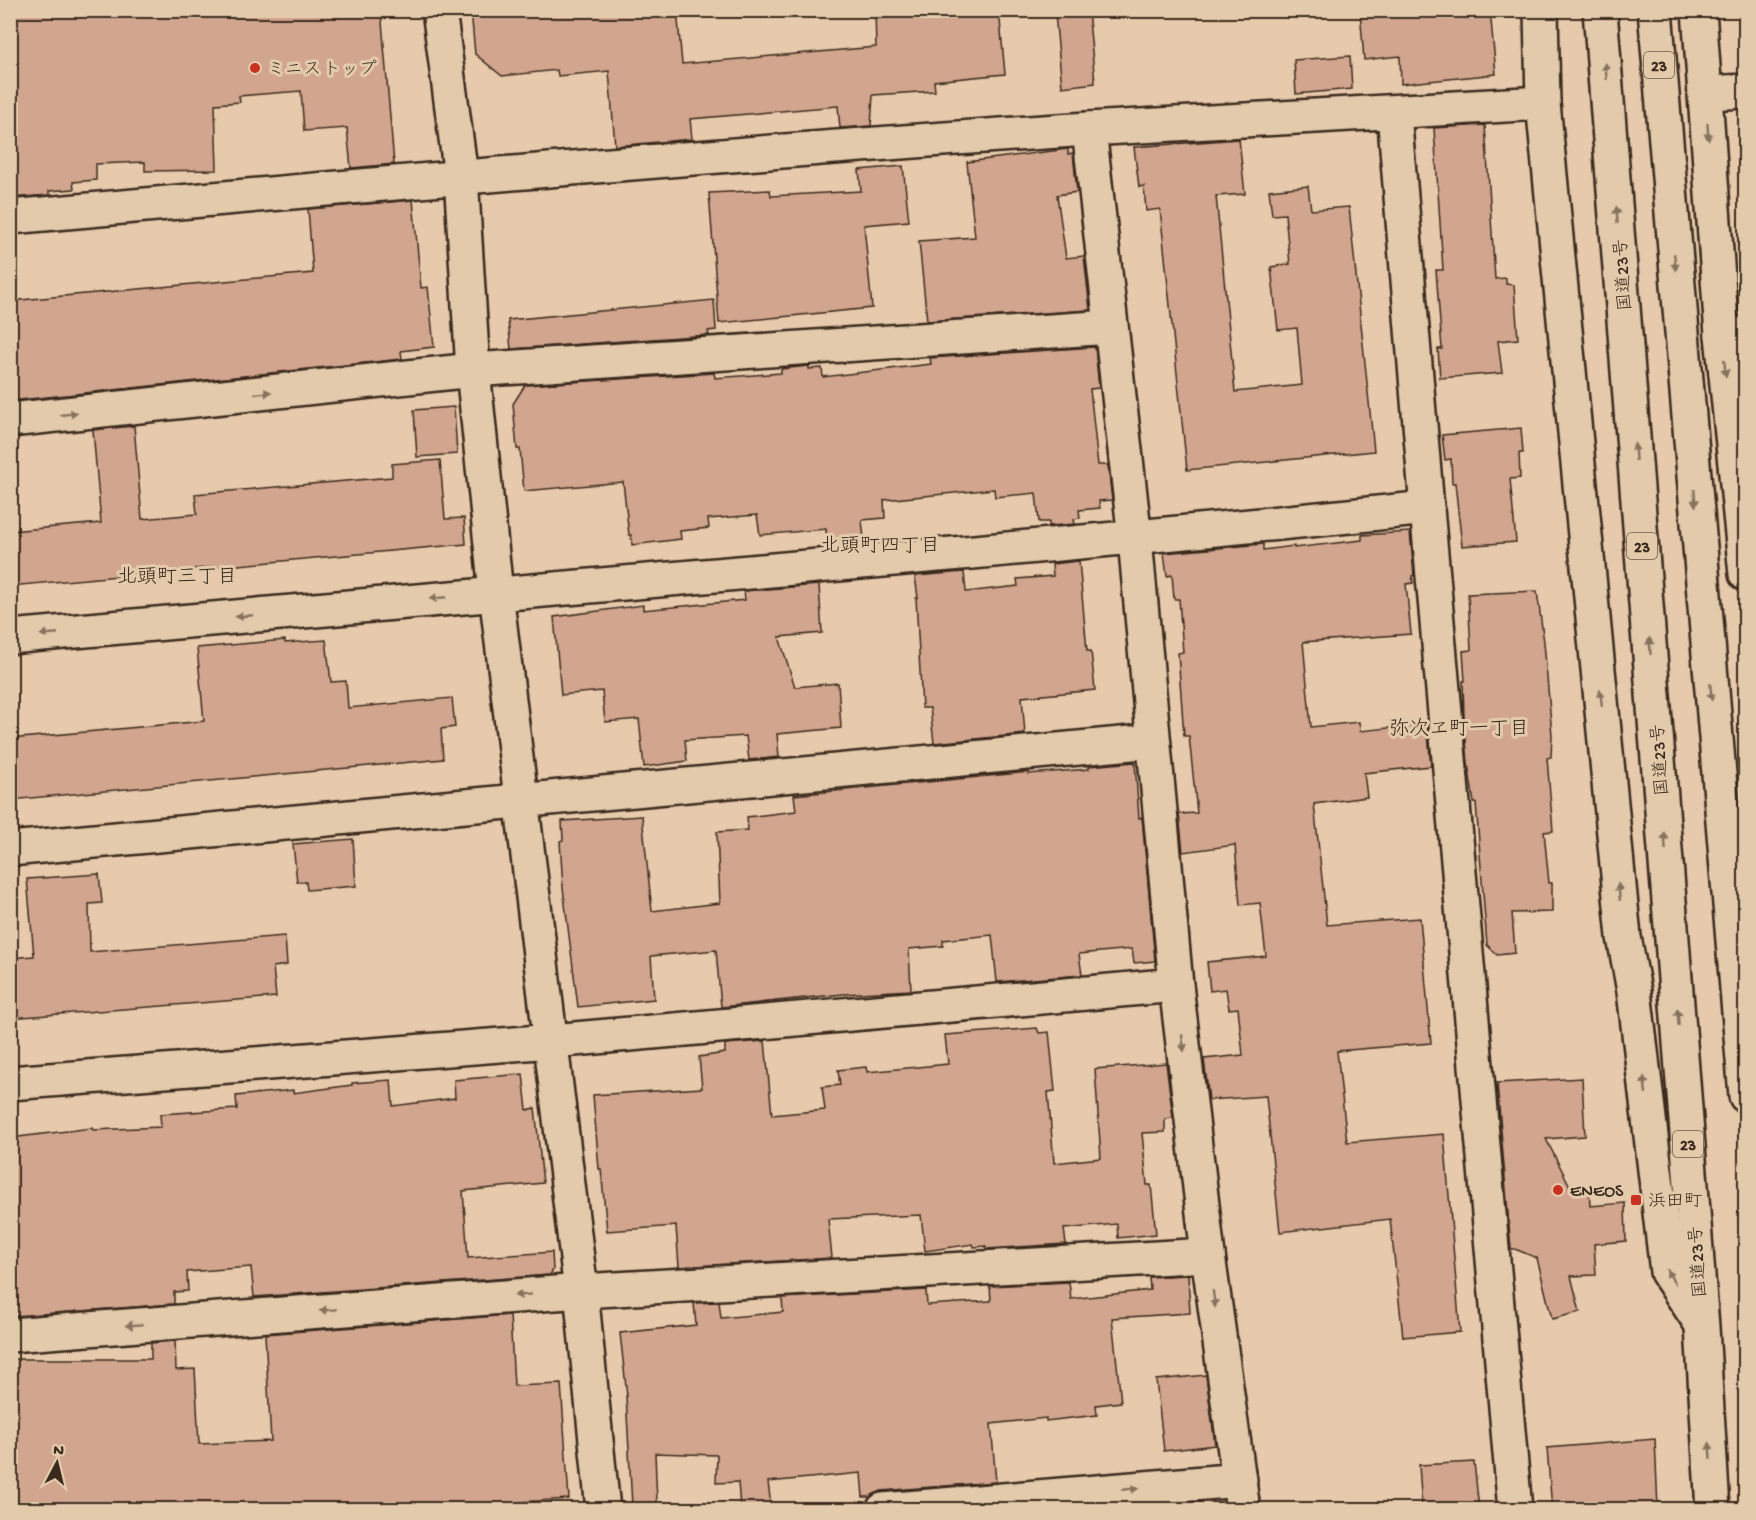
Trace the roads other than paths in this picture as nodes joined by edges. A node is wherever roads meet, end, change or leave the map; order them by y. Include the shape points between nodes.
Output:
1 (439, 10) edge
2 (1541, 10) edge
3 (1600, 10) edge
4 (1655, 10) edge
5 (1699, 10) edge
6 (1746, 91) edge
7 (1705, 93) junction
8 (1543, 103) junction
9 (1394, 113) junction
10 (1089, 129) junction
11 (461, 177) junction
12 (10, 217) edge
13 (1111, 327) junction
14 (1734, 334) edge
15 (473, 370) junction
16 (10, 420) edge
17 (1427, 508) junction
18 (1135, 538) junction
19 (1746, 574) edge
20 (496, 593) junction
21 (10, 637) edge
22 (1153, 741) junction
23 (522, 802) junction
24 (10, 849) edge
25 (1176, 985) junction
26 (552, 1041) junction
27 (10, 1083) edge
28 (1746, 1096) edge
29 (1208, 1255) junction
30 (581, 1291) junction
31 (1702, 1326) junction
32 (10, 1335) edge
33 (1241, 1495) edge
34 (603, 1509) edge
35 (883, 1509) edge
36 (1515, 1509) edge
37 (1713, 1509) edge

1 - 11 main road
2 - 8 main road
31 -> 3 main road, 国道23号 / 23
4 -> 28 main road, 23
5 - 7 main road
6 - 7 main road
7 -> 14 main road
8 - 9 main road
31 -> 8 main road via 1667,1272 1634,991 1624,937
9 - 10 main road
9 - 17 main road
10 - 11 main road
10 - 13 main road
11 - 12 main road
11 - 15 main road
13 - 15 main road
13 - 18 main road
14 -> 19 main road
16 -> 15 main road
15 - 20 main road
17 - 18 main road
17 - 36 main road
18 - 20 main road
18 - 22 main road
20 -> 21 main road
20 - 23 main road
22 - 23 main road
22 - 25 main road
23 - 24 main road
23 - 26 main road
25 - 26 main road
25 -> 29 main road
26 - 27 main road
26 - 30 main road
29 - 30 main road
29 -> 33 main road
30 -> 32 main road
30 - 34 main road
37 -> 31 main road, 国道23号 / 23
35 -> 33 main road

